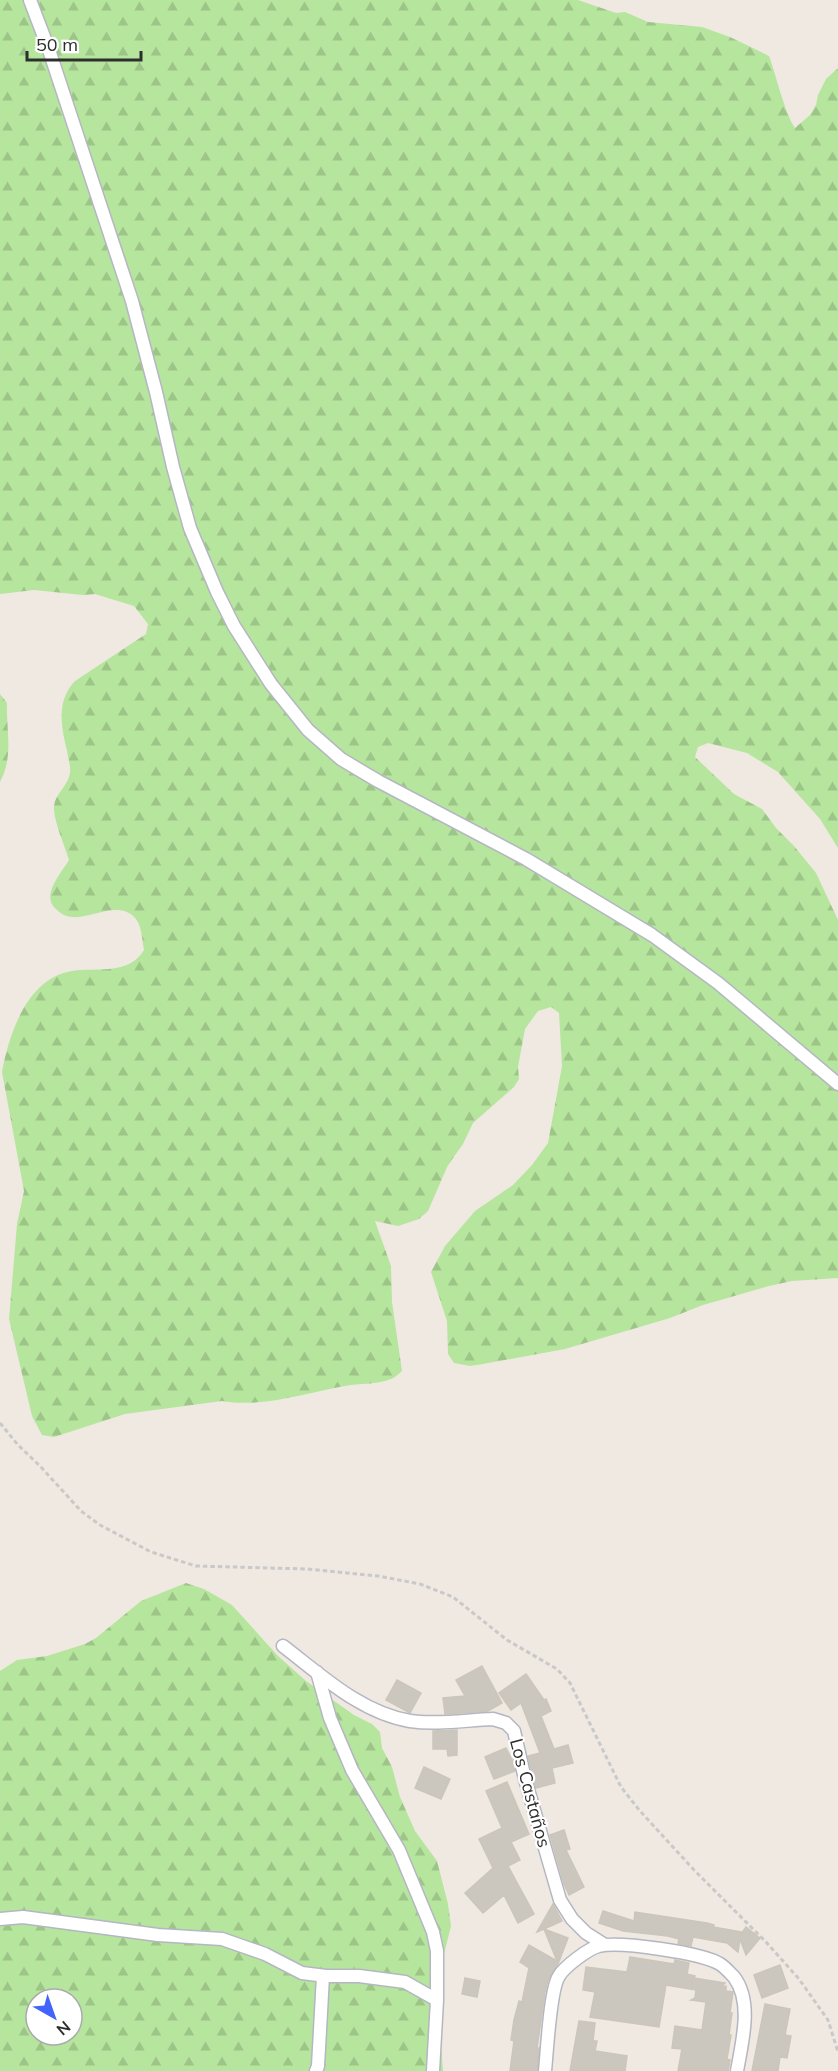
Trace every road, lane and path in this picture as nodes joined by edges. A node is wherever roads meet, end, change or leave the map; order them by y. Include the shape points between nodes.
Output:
1 (30, 0) edge
2 (838, 1084) edge
3 (0, 1423) edge
4 (283, 1646) dead end
5 (317, 1672) junction
6 (0, 1919) edge
7 (601, 1946) junction
8 (323, 1976) junction
9 (437, 2000) junction
10 (838, 2052) edge
11 (316, 2071) edge
12 (433, 2071) edge
13 (545, 2071) edge
14 (737, 2071) edge

1 - 2 street via 132,301 190,528 230,618 271,684 308,730 341,759 526,859 652,935 718,983
3 - 10 path via 81,1511 152,1552 196,1566 306,1569 420,1584 453,1597 507,1640 558,1669 570,1683 621,1787 799,1979 828,2020
4 - 5 street, Los Castaños
5 - 7 street, Los Castaños via 352,1699 409,1721 493,1719 506,1723 514,1731 560,1900 572,1919
5 - 9 street via 330,1718 352,1770 399,1850 433,1932
6 - 8 street via 32,1918 222,1940 265,1954 302,1973
7 - 13 street via 577,1959 559,1976 553,1996
7 - 14 street via 612,1944 703,1957 722,1965 734,1977 744,2007
8 - 9 street via 405,1982
8 - 11 street
9 - 12 street

